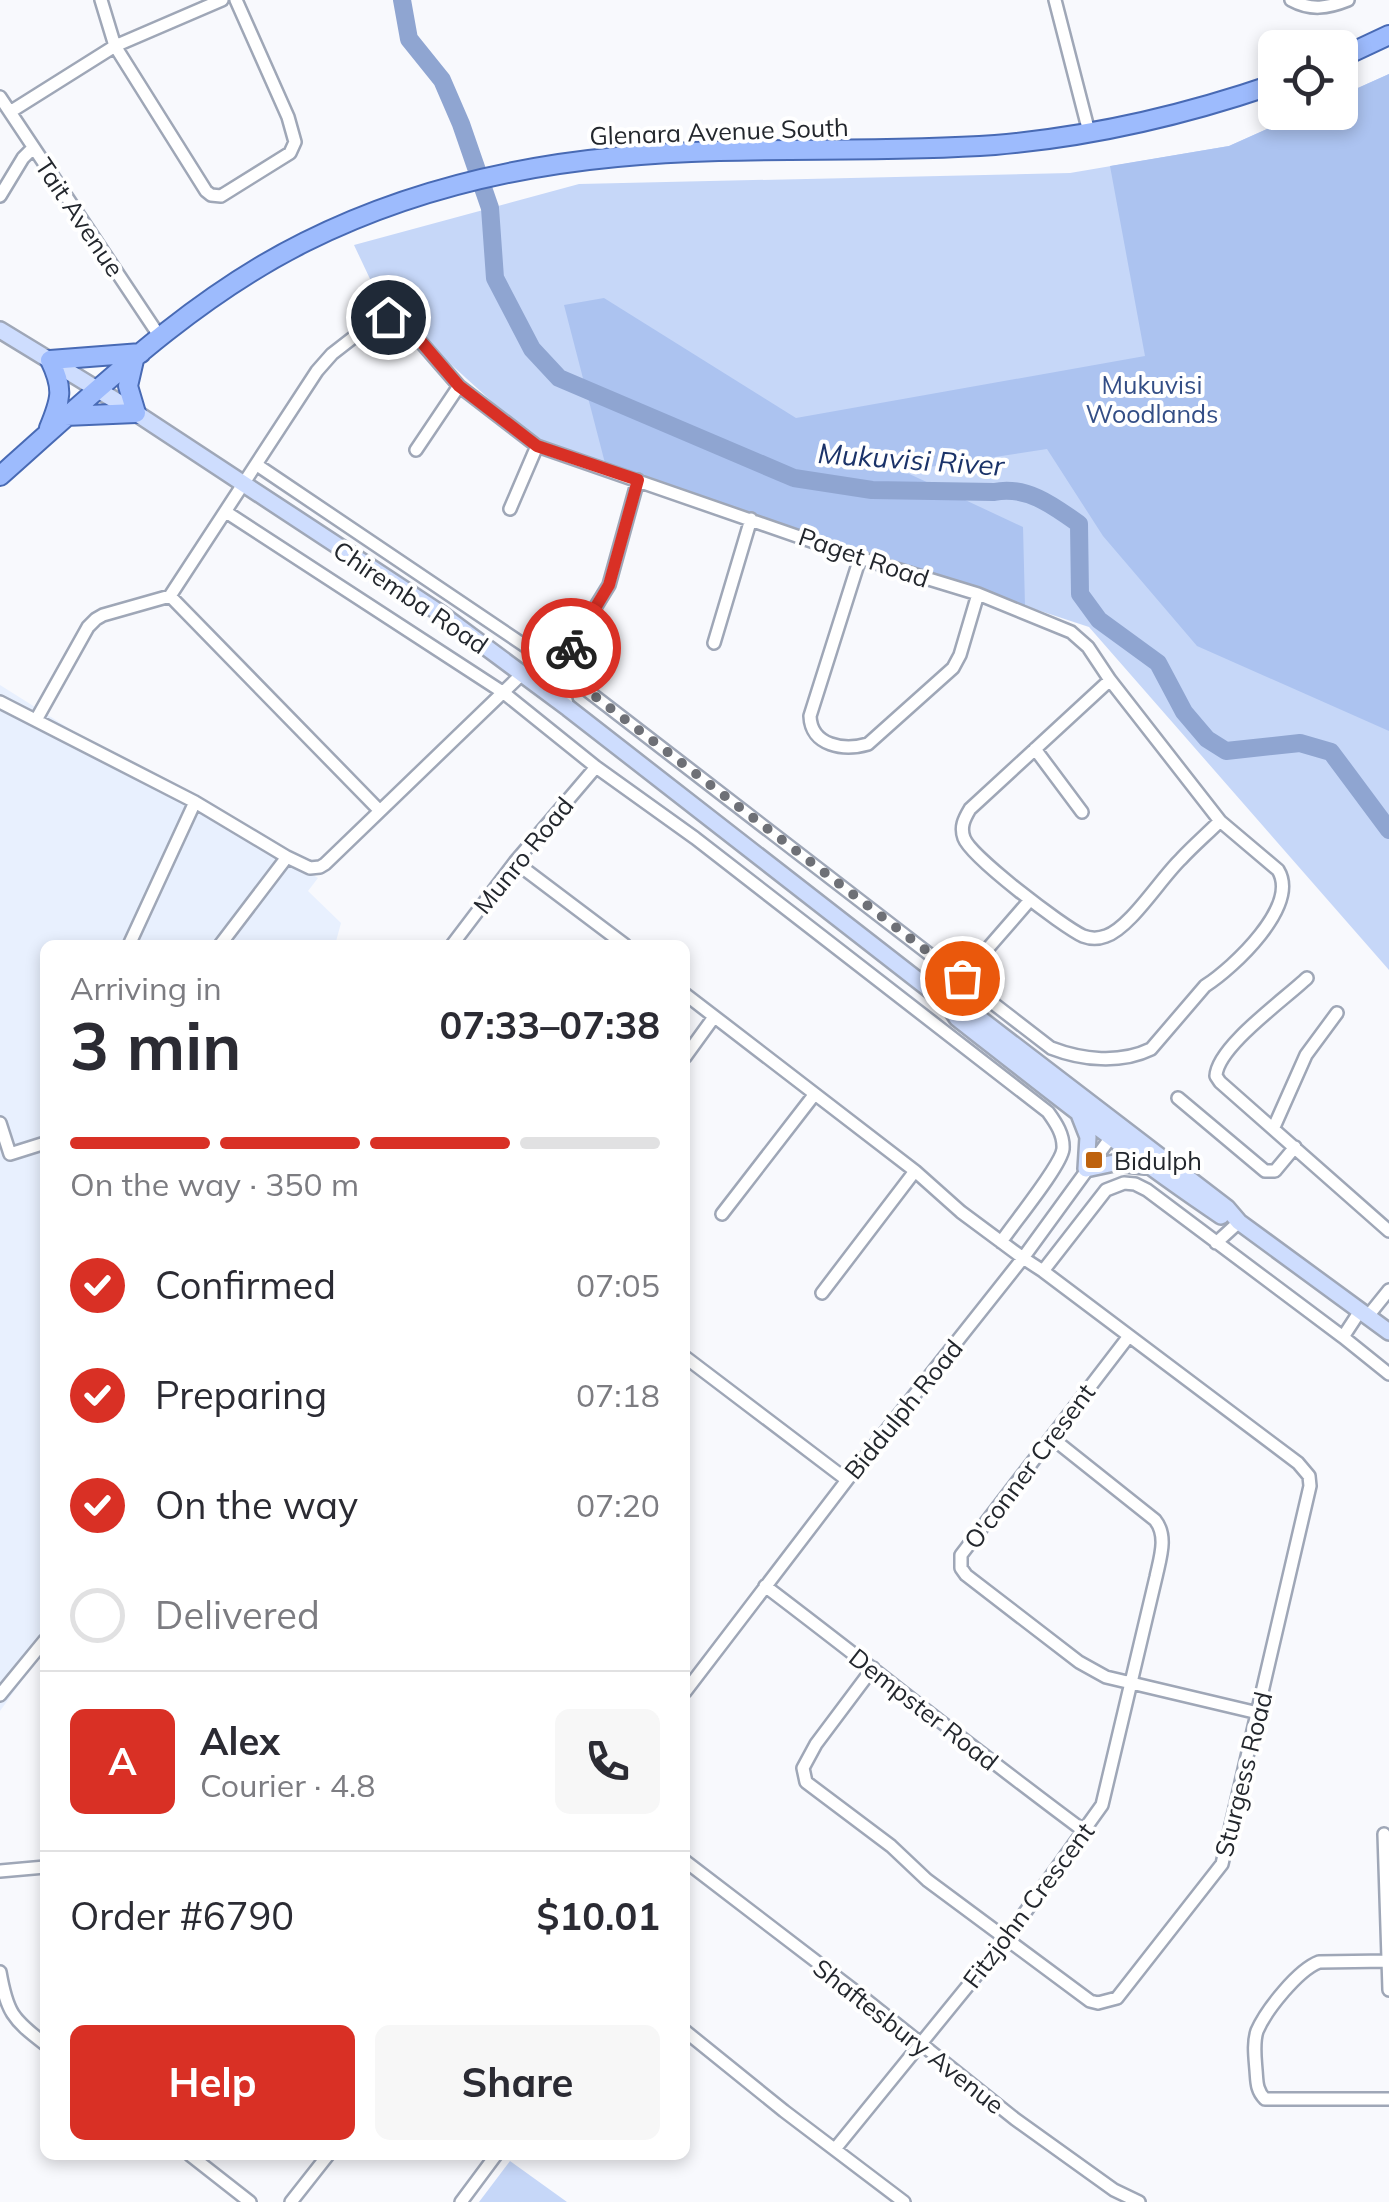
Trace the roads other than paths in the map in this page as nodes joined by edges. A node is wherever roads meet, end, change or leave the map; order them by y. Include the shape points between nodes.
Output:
1 (101, 0) edge
2 (222, 0) edge
3 (236, 0) edge
4 (1056, 0) edge
5 (1291, 0) edge
6 (1348, 0) edge
7 (1389, 35) edge
8 (115, 46) junction
9 (1358, 50) edge
10 (1258, 89) edge
11 (0, 97) edge
12 (10, 112) junction
13 (1089, 132) junction
14 (34, 148) junction
15 (0, 196) edge
16 (0, 330) edge
17 (160, 337) junction
18 (138, 357) junction
19 (50, 360) junction
20 (459, 386) junction
21 (98, 390) junction
22 (136, 414) junction
23 (66, 416) junction
24 (47, 432) junction
25 (537, 446) junction
26 (416, 450) dead end
27 (256, 465) junction
28 (0, 476) edge
29 (638, 480) junction
30 (242, 484) junction
31 (510, 508) dead end
32 (226, 512) junction
33 (752, 519) junction
34 (860, 558) junction
35 (978, 594) junction
36 (170, 596) junction
37 (714, 643) dead end
38 (558, 668) junction
39 (522, 674) junction
40 (1110, 680) junction
41 (504, 693) junction
42 (0, 702) edge
43 (568, 708) junction
44 (36, 720) junction
45 (1035, 749) junction
46 (596, 767) junction
47 (195, 802) junction
48 (379, 810) junction
49 (1082, 812) dead end
50 (1220, 821) junction
51 (791, 850) junction
52 (287, 857) junction
53 (515, 862) junction
54 (771, 865) junction
55 (750, 881) junction
56 (1030, 900) junction
57 (131, 940) edge
58 (224, 940) edge
59 (456, 940) edge
60 (614, 940) edge
61 (962, 978) junction
62 (1307, 978) dead end
63 (690, 998) edge
64 (942, 999) junction
65 (1337, 1013) dead end
66 (714, 1017) junction
67 (930, 1021) junction
68 (1052, 1048) joint
69 (690, 1050) edge
70 (814, 1095) junction
71 (1178, 1098) dead end
72 (1078, 1112) junction
73 (0, 1123) edge
74 (1274, 1128) junction
75 (1115, 1131) junction
76 (40, 1145) edge
77 (1295, 1147) junction
78 (1149, 1167) junction
79 (1086, 1170) junction
80 (915, 1171) junction
81 (722, 1214) dead end
82 (1239, 1222) junction
83 (1389, 1230) edge
84 (1001, 1242) junction
85 (1216, 1243) junction
86 (1022, 1258) junction
87 (1043, 1271) junction
88 (1389, 1290) edge
89 (822, 1293) dead end
90 (1364, 1314) junction
91 (1389, 1332) edge
92 (1128, 1336) junction
93 (1343, 1336) junction
94 (690, 1361) edge
95 (1389, 1374) edge
96 (1052, 1438) junction
97 (846, 1480) junction
98 (765, 1586) junction
99 (40, 1646) edge
100 (873, 1668) junction
101 (1130, 1684) junction
102 (690, 1685) edge
103 (0, 1695) edge
104 (1258, 1713) junction
105 (1084, 1832) junction
106 (1384, 1834) dead end
107 (690, 1865) edge
108 (40, 1868) edge
109 (0, 1872) edge
110 (1006, 1939) junction
111 (1388, 1961) edge
112 (0, 1972) edge
113 (1389, 1990) edge
114 (690, 2036) edge
115 (40, 2040) edge
116 (920, 2043) junction
117 (1389, 2099) edge
118 (835, 2149) junction
119 (196, 2160) edge
120 (324, 2160) edge
121 (492, 2160) edge
122 (250, 2202) edge
123 (291, 2202) edge
124 (461, 2202) edge
125 (904, 2202) edge
126 (1139, 2202) edge

1 - 8 street
2 - 8 street
3 - 8 street via 295,142 290,153 222,196 206,191
4 - 13 street
5 - 6 street via 1318,8
7 - 9 main road
8 - 12 street
10 - 13 main road, Glenara Avenue South
11 - 12 street, Tait Avenue
12 - 14 street, Tait Avenue
13 - 17 main road, Glenara Avenue South via 969,146 620,156 528,169 470,182 302,243
14 - 15 street
14 - 17 street, Tait Avenue
16 - 19 main road, Chiremba Road
17 - 18 main road, Glenara Avenue South
18 - 19 main road
18 - 21 main road, Glenara Avenue South
18 - 22 main road via 128,386
19 - 21 main road, Chiremba Road
19 - 24 main road via 60,400
20 - 25 street, Paget Road
20 - 26 street
20 - 27 street, Paget Road via 406,324 392,317 377,320 324,362
21 - 22 main road, Chiremba Road
21 - 23 main road, Glenara Avenue South
22 - 23 main road
22 - 30 main road, Chiremba Road
23 - 24 main road, Glenara Avenue South
24 - 28 main road, Glenara Avenue South
25 - 29 street, Paget Road
25 - 31 street
27 - 30 street
27 - 38 street, Chiremba Road
29 - 33 street, Paget Road
29 - 38 street via 609,585
30 - 32 street
30 - 39 main road, Chiremba Road
32 - 36 street
32 - 41 street
33 - 34 street, Paget Road
33 - 37 street
34 - 35 street, Paget Road
34 - 35 street via 810,716 819,739 844,747 868,744 953,668
35 - 40 street, Paget Road via 1071,632
36 - 44 street via 96,619
36 - 48 street
38 - 43 street
38 - 51 street, Chiremba Road
39 - 41 street
39 - 43 main road, Chiremba Road
40 - 45 street
40 - 50 street, Paget Road
41 - 46 street
41 - 48 street
42 - 44 street
43 - 54 main road, Chiremba Road
44 - 47 street
45 - 49 street
45 - 56 street via 970,810 962,828 970,848
46 - 53 street, Munro Road
46 - 55 street
47 - 52 street
47 - 57 street
48 - 52 street via 320,867
50 - 56 street via 1112,934 1081,935
50 - 68 street, Paget Road via 1282,878 1281,901 1246,951 1205,986 1151,1049 1102,1059
51 - 54 street
51 - 61 street, Chiremba Road
52 - 58 street
53 - 59 street, Munro Road
53 - 60 street
54 - 55 street
54 - 64 main road, Chiremba Road
55 - 67 street
56 - 61 street
61 - 64 street
61 - 68 street, Chiremba Road
62 - 74 street via 1252,1025 1216,1069 1220,1082
63 - 66 street, Sturgess Road
64 - 67 street
64 - 72 main road, Chiremba Road via 957,1018
64 - 75 main road, Chiremba Road via 966,1008
65 - 74 street via 1306,1055
66 - 69 street
66 - 70 street, Sturgess Road
67 - 84 street via 1058,1126 1060,1158
70 - 80 street, Sturgess Road
70 - 81 street
71 - 77 street via 1265,1171 1275,1172
72 - 75 main road, Chiremba Road
72 - 79 main road via 1088,1137
73 - 76 street via 10,1154
74 - 77 street
75 - 78 main road, Chiremba Road
75 - 79 street, Biddulph Road
75 - 82 main road, Chiremba Road
77 - 83 street
78 - 79 main road via 1114,1163
78 - 82 main road, Chiremba Road
79 - 86 street, Biddulph Road
80 - 84 street, Sturgess Road
80 - 89 street
82 - 85 street
82 - 90 main road, Chiremba Road
84 - 86 street, Sturgess Road
85 - 87 street via 1147,1190 1124,1183 1106,1190
85 - 93 street
86 - 87 street, Sturgess Road
86 - 97 street, Biddulph Road
87 - 92 street, Sturgess Road
88 - 90 street
90 - 91 main road, Chiremba Road
90 - 93 street
92 - 96 street, O'conner Cresent
92 - 104 street, Sturgess Road via 1309,1476
93 - 95 street
94 - 97 street
96 - 101 street, Fitzjohn Crescent via 1161,1528
96 - 101 street, O'conner Cresent via 961,1555 961,1568 1079,1662
97 - 98 street, Biddulph Road
98 - 100 street, Dempster Road
98 - 102 street, Biddulph Road
99 - 103 street
100 - 105 street, Dempster Road
100 - 110 street, Sturgess Road via 816,1744 803,1768 806,1782
101 - 104 street, O'conner Cresent
101 - 105 street, Fitzjohn Crescent via 1102,1804
104 - 110 street, Sturgess Road via 1222,1864 1117,1998 1090,2000
105 - 110 street, Fitzjohn Crescent
106 - 111 street
107 - 116 street, Shaftesbury Avenue
108 - 109 street
110 - 116 street, Fitzjohn Crescent
111 - 113 street
111 - 117 street via 1313,1964 1265,2016 1254,2045 1258,2091 1265,2098
112 - 115 street via 12,2015
114 - 118 street
116 - 118 street, Fitzjohn Crescent
116 - 126 street, Shaftesbury Avenue via 1015,2119
118 - 125 street
119 - 122 street
120 - 123 street
121 - 124 street

